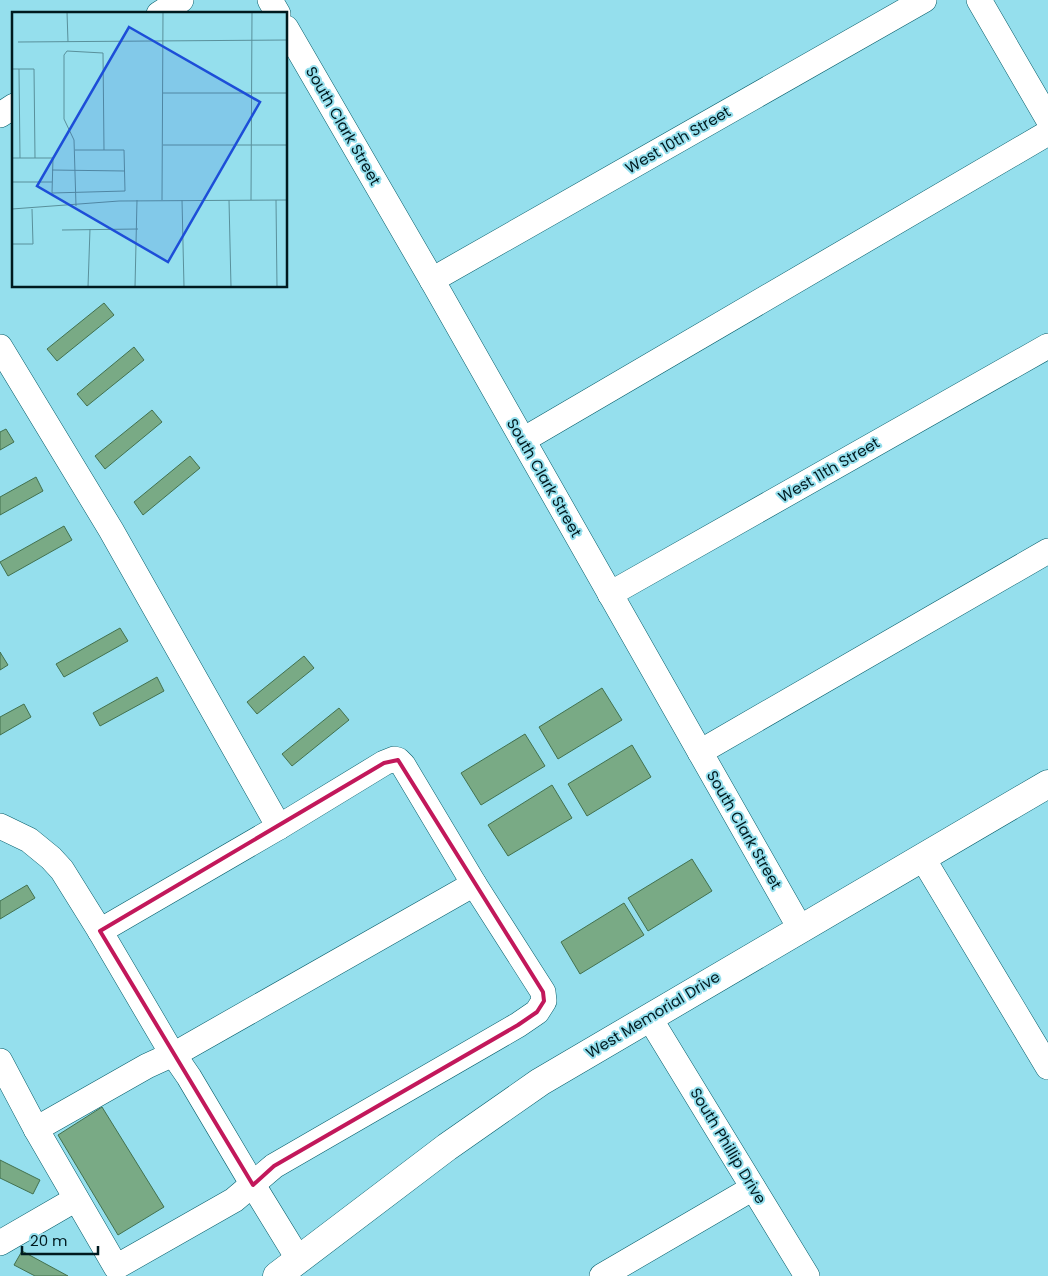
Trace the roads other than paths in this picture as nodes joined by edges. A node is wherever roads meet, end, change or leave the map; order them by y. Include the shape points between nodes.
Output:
1 (181, 0) edge
2 (270, 0) edge
3 (924, 0) edge
4 (979, 0) edge
5 (162, 12) edge
6 (277, 12) edge
7 (288, 31) edge
8 (12, 107) edge
9 (0, 115) edge
10 (1048, 119) edge
11 (1048, 133) edge
12 (432, 280) junction
13 (1048, 346) edge
14 (0, 347) edge
15 (523, 440) junction
16 (1048, 551) edge
17 (610, 594) junction
18 (700, 752) junction
19 (1048, 784) edge
20 (0, 826) edge
21 (279, 827) junction
22 (922, 857) junction
23 (474, 884) junction
24 (800, 928) junction
25 (100, 931) junction
26 (649, 1017) junction
27 (173, 1053) junction
28 (0, 1061) edge
29 (1048, 1067) edge
30 (36, 1129) junction
31 (252, 1185) junction
32 (753, 1188) junction
33 (76, 1199) junction
34 (0, 1243) edge
35 (299, 1260) junction
36 (277, 1276) edge
37 (602, 1276) edge
38 (808, 1276) edge

1 - 5 street
2 - 6 street
3 - 12 street, West 10th Street
4 - 10 street
7 - 12 street, South Clark Street
8 - 9 street
11 - 15 street
12 - 15 street, South Clark Street
13 - 17 street, West 11th Street
14 - 21 street via 111,530
15 - 17 street, South Clark Street
16 - 18 street
17 - 18 street, South Clark Street
18 - 24 street, South Clark Street
19 - 22 main road, West Memorial Drive
20 - 25 street via 29,840 51,858
21 - 23 street via 384,763 398,760 404,765
21 - 25 street
22 - 24 main road, West Memorial Drive
22 - 29 street
23 - 27 street
23 - 31 street via 543,992 544,1001 537,1012 274,1166
24 - 26 main road, West Memorial Drive
25 - 27 street
26 - 32 street, South Phillip Drive
26 - 35 main road, West Memorial Drive via 540,1082 447,1147
27 - 30 street
27 - 31 street
28 - 30 street
30 - 33 street
31 - 33 street via 234,1200 116,1267
31 - 35 street
32 - 37 street
32 - 38 street, South Phillip Drive
33 - 34 street
35 - 36 main road, West Memorial Drive

